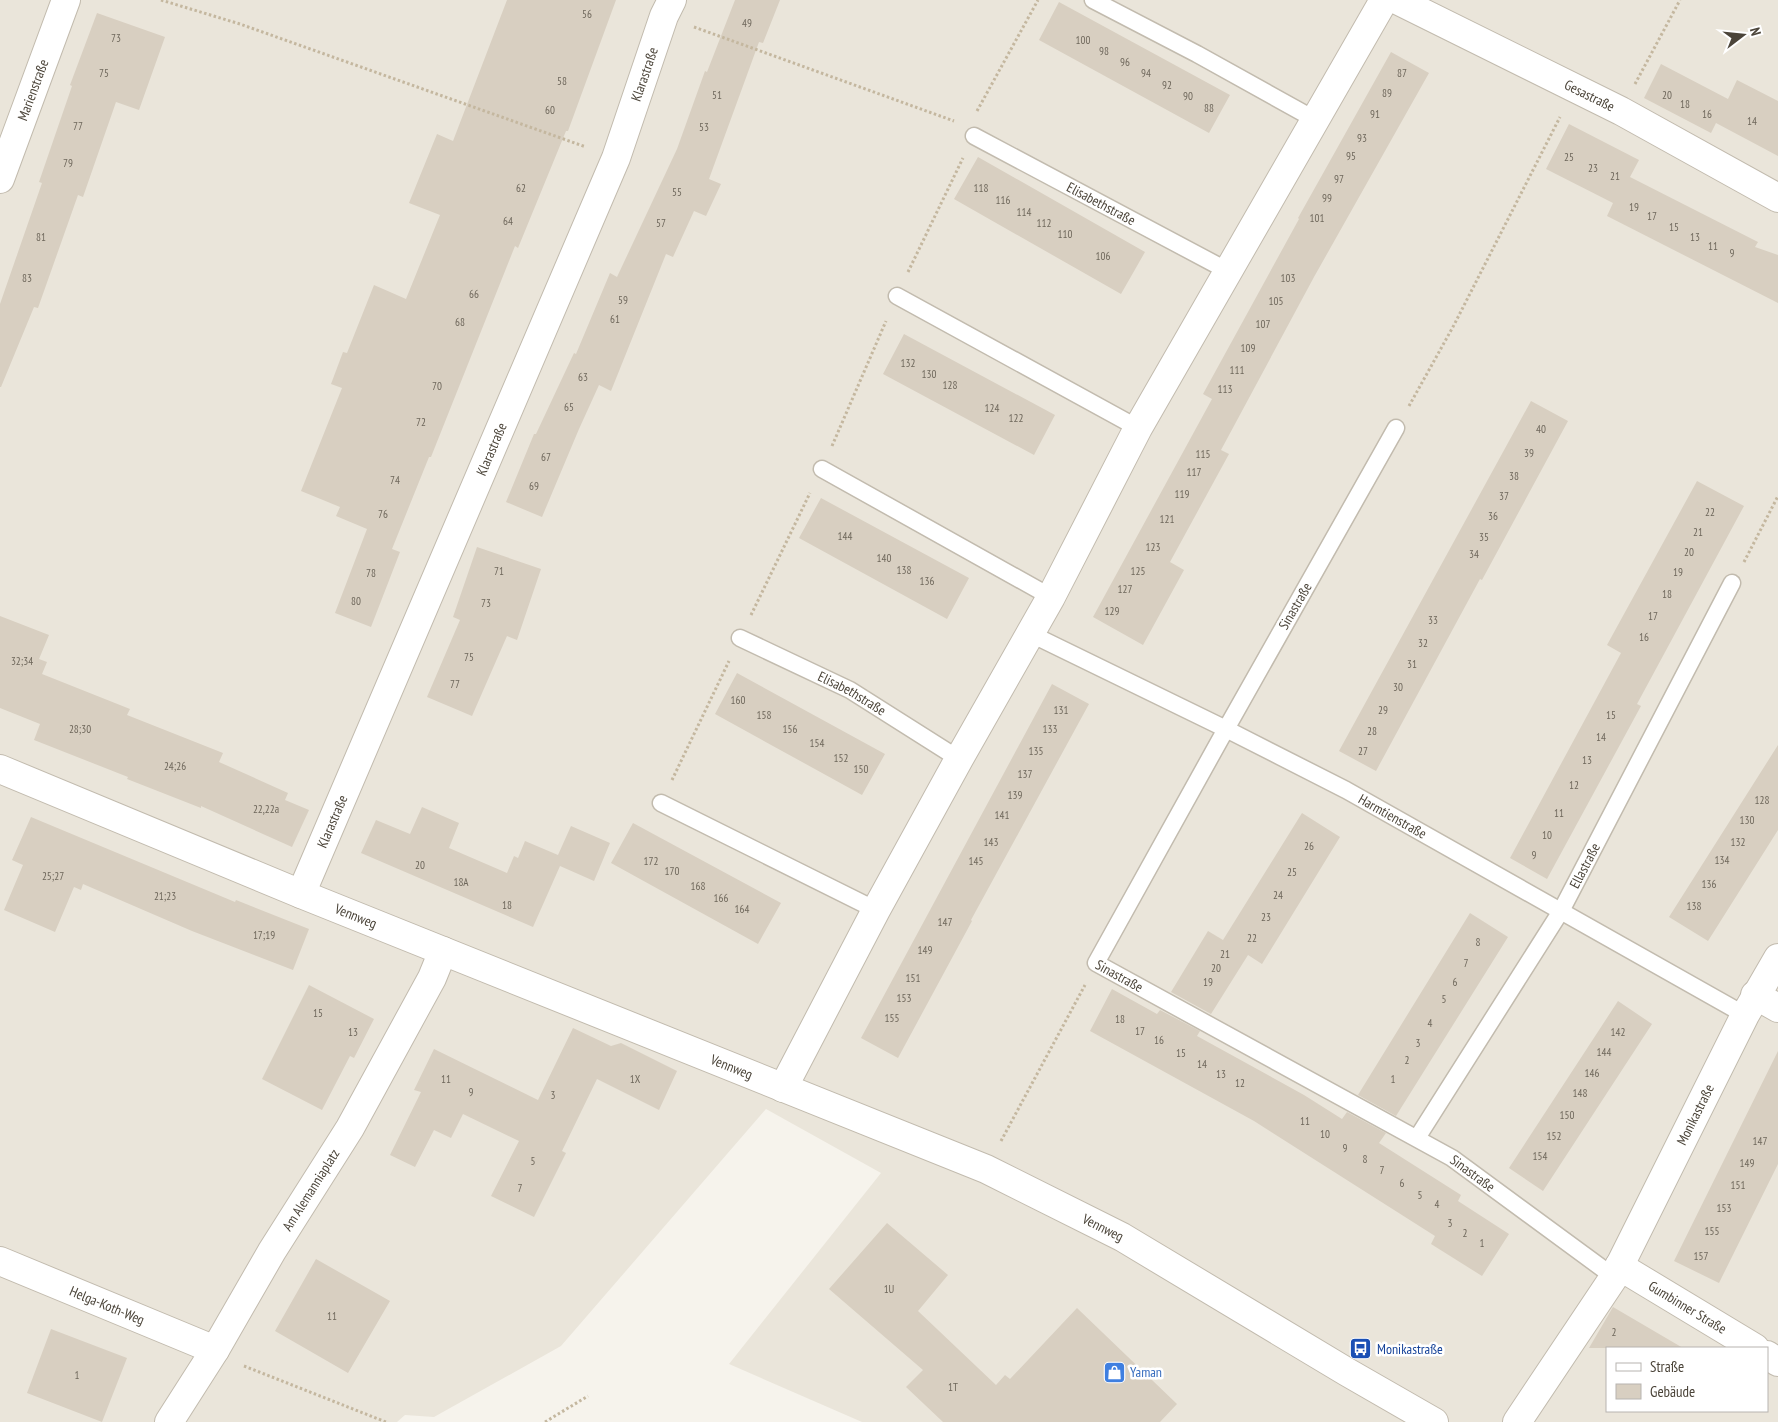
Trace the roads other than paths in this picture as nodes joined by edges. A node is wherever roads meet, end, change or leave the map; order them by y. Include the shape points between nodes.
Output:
1 (66, 0) edge
2 (1093, 0) edge
3 (1384, 0) edge
4 (1397, 0) edge
5 (668, 8) edge
6 (1314, 120) junction
7 (971, 131) road end
8 (0, 179) edge
9 (1778, 198) edge
10 (1228, 271) junction
11 (896, 296) road end
12 (1138, 428) junction
13 (1396, 428) road end
14 (822, 469) road end
15 (1732, 584) road end
16 (1051, 597) junction
17 (1031, 634) junction
18 (740, 638) road end
19 (1226, 729) junction
20 (959, 759) junction
21 (0, 769) edge
22 (661, 803) road end
23 (301, 894) junction
24 (876, 910) junction
25 (1561, 911) junction
26 (443, 951) junction
27 (1778, 958) edge
28 (1759, 1006) edge
29 (783, 1088) junction
30 (1417, 1138) junction
31 (0, 1261) edge
32 (1616, 1272) junction
33 (1753, 1347) edge
34 (215, 1350) junction
35 (169, 1422) edge
36 (1434, 1422) edge
37 (1517, 1422) edge

1 - 8 street, Marienstraße
2 - 6 lane
3 - 6 street
4 - 9 street, Gesastraße via 1621,111
5 - 23 street, Klarastraße via 616,158
6 - 10 street
7 - 10 lane, Elisabethstraße
10 - 12 street
11 - 12 lane
12 - 16 street
13 - 19 lane, Sinastraße
14 - 16 lane
15 - 25 lane, Ellastraße
16 - 17 street
17 - 19 lane, Harmtienstraße
17 - 20 street
18 - 20 lane, Elisabethstraße via 850,690
19 - 25 lane, Harmtienstraße via 1346,790
19 - 30 lane, Sinastraße via 1096,963
20 - 24 street
21 - 23 street, Vennweg
22 - 24 lane
23 - 26 street, Vennweg
24 - 29 street
25 - 28 lane, Harmtienstraße
25 - 30 lane, Ellastraße
26 - 29 street, Vennweg
26 - 34 street, Am Alemanniaplatz via 432,978 350,1128 272,1251
27 - 28 street, Monikastraße
28 - 32 street, Monikastraße
29 - 36 street, Vennweg via 986,1169 1122,1237
30 - 32 lane, Sinastraße via 1452,1158
31 - 34 street, Helga-Koth-Weg
32 - 33 street, Gumbinner Straße
32 - 37 street, Monikastraße
34 - 35 street, Am Alemanniaplatz

